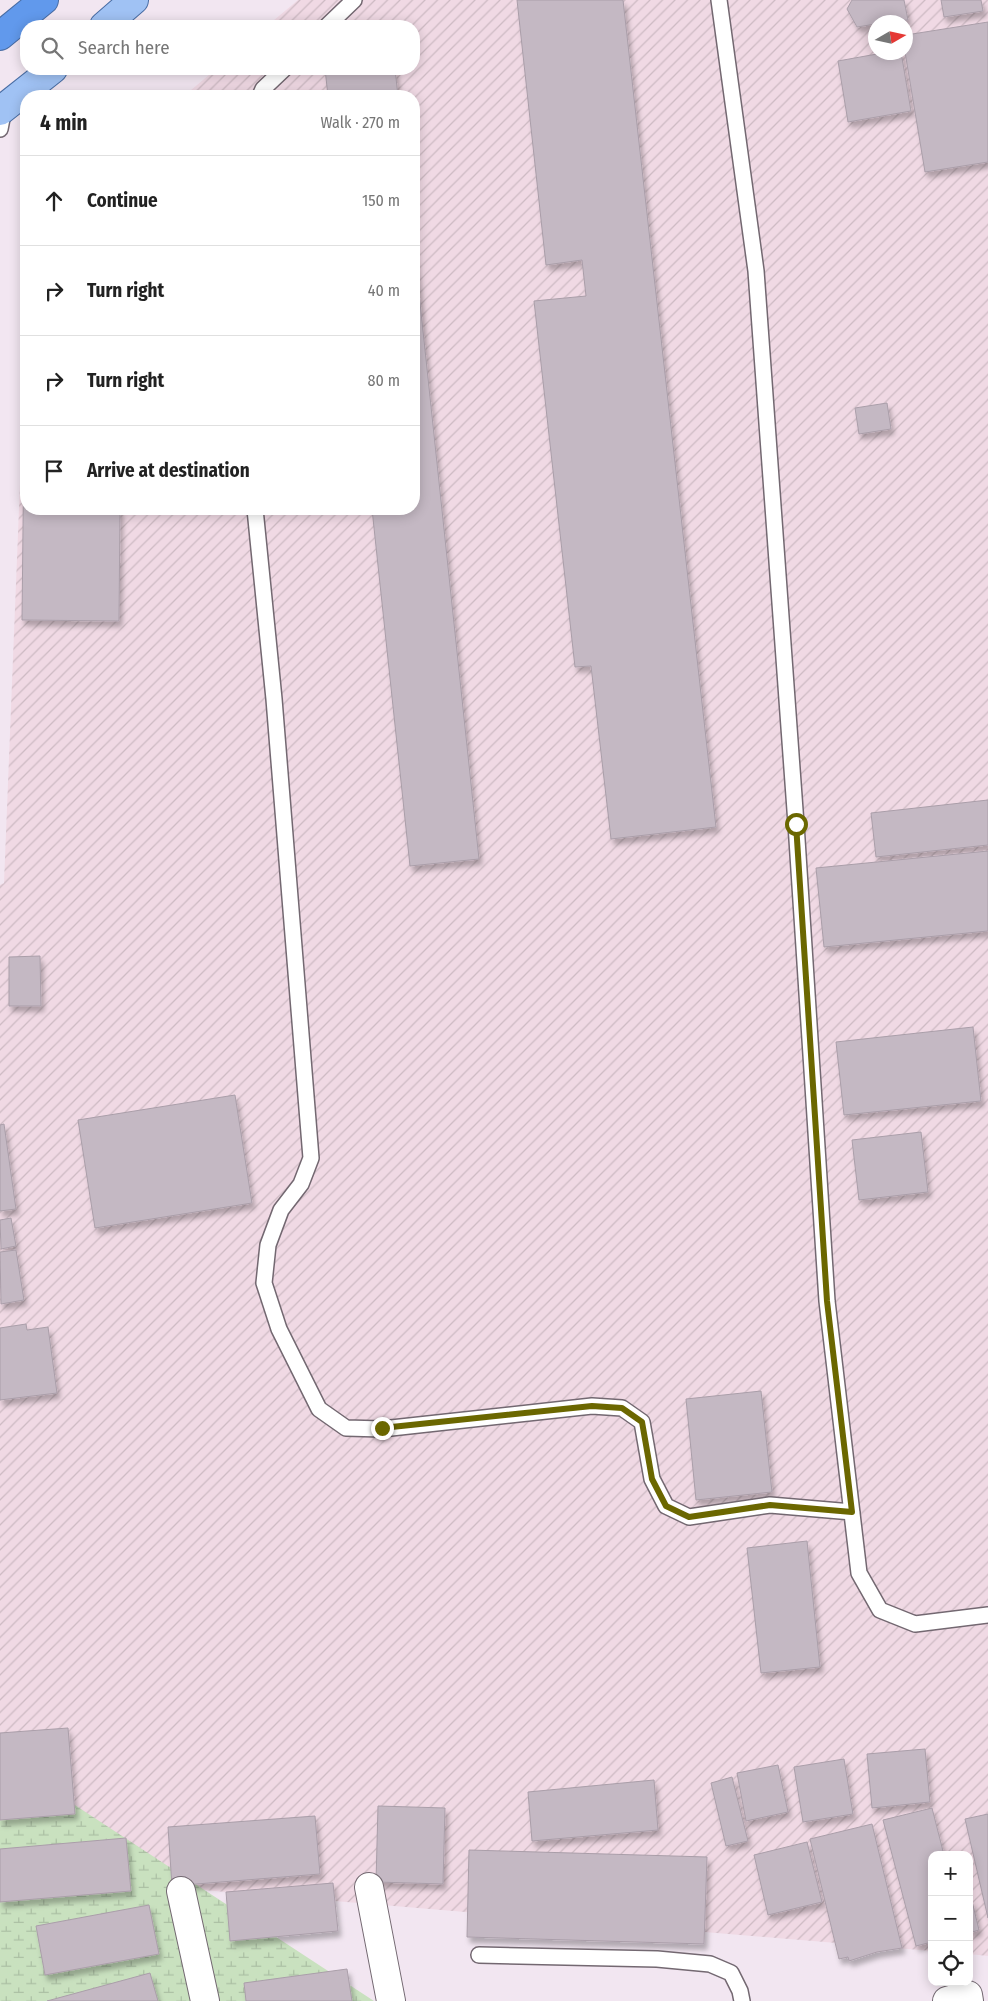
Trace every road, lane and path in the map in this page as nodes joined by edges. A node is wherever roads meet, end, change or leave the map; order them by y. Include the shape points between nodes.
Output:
1 (44, 0) edge
2 (134, 0) edge
3 (354, 0) edge
4 (719, 0) edge
5 (111, 20) edge
6 (333, 20) edge
7 (0, 36) edge
8 (46, 75) edge
9 (278, 75) edge
10 (30, 90) edge
11 (263, 90) edge
12 (20, 99) edge
13 (1, 116) edge
14 (256, 515) edge
15 (852, 1512) junction
16 (988, 1615) edge
17 (369, 1887) dead end
18 (181, 1892) dead end
19 (479, 1955) dead end
20 (204, 2001) edge
21 (391, 2001) edge
22 (742, 2001) edge

1 - 7 highway
2 - 5 main road
3 - 6 lane
4 - 15 lane via 756,271 827,1301
8 - 10 main road
9 - 11 lane
12 - 13 main road
14 - 15 lane via 274,699 311,1158 301,1184 282,1210 268,1245 264,1284 279,1329 319,1409 346,1428 382,1428 592,1406 622,1408 642,1422 652,1479 666,1506 689,1517 770,1505
15 - 16 lane via 860,1573 880,1610 915,1624
17 - 21 street
18 - 20 street
19 - 22 lane via 658,1959 710,1964 731,1973

